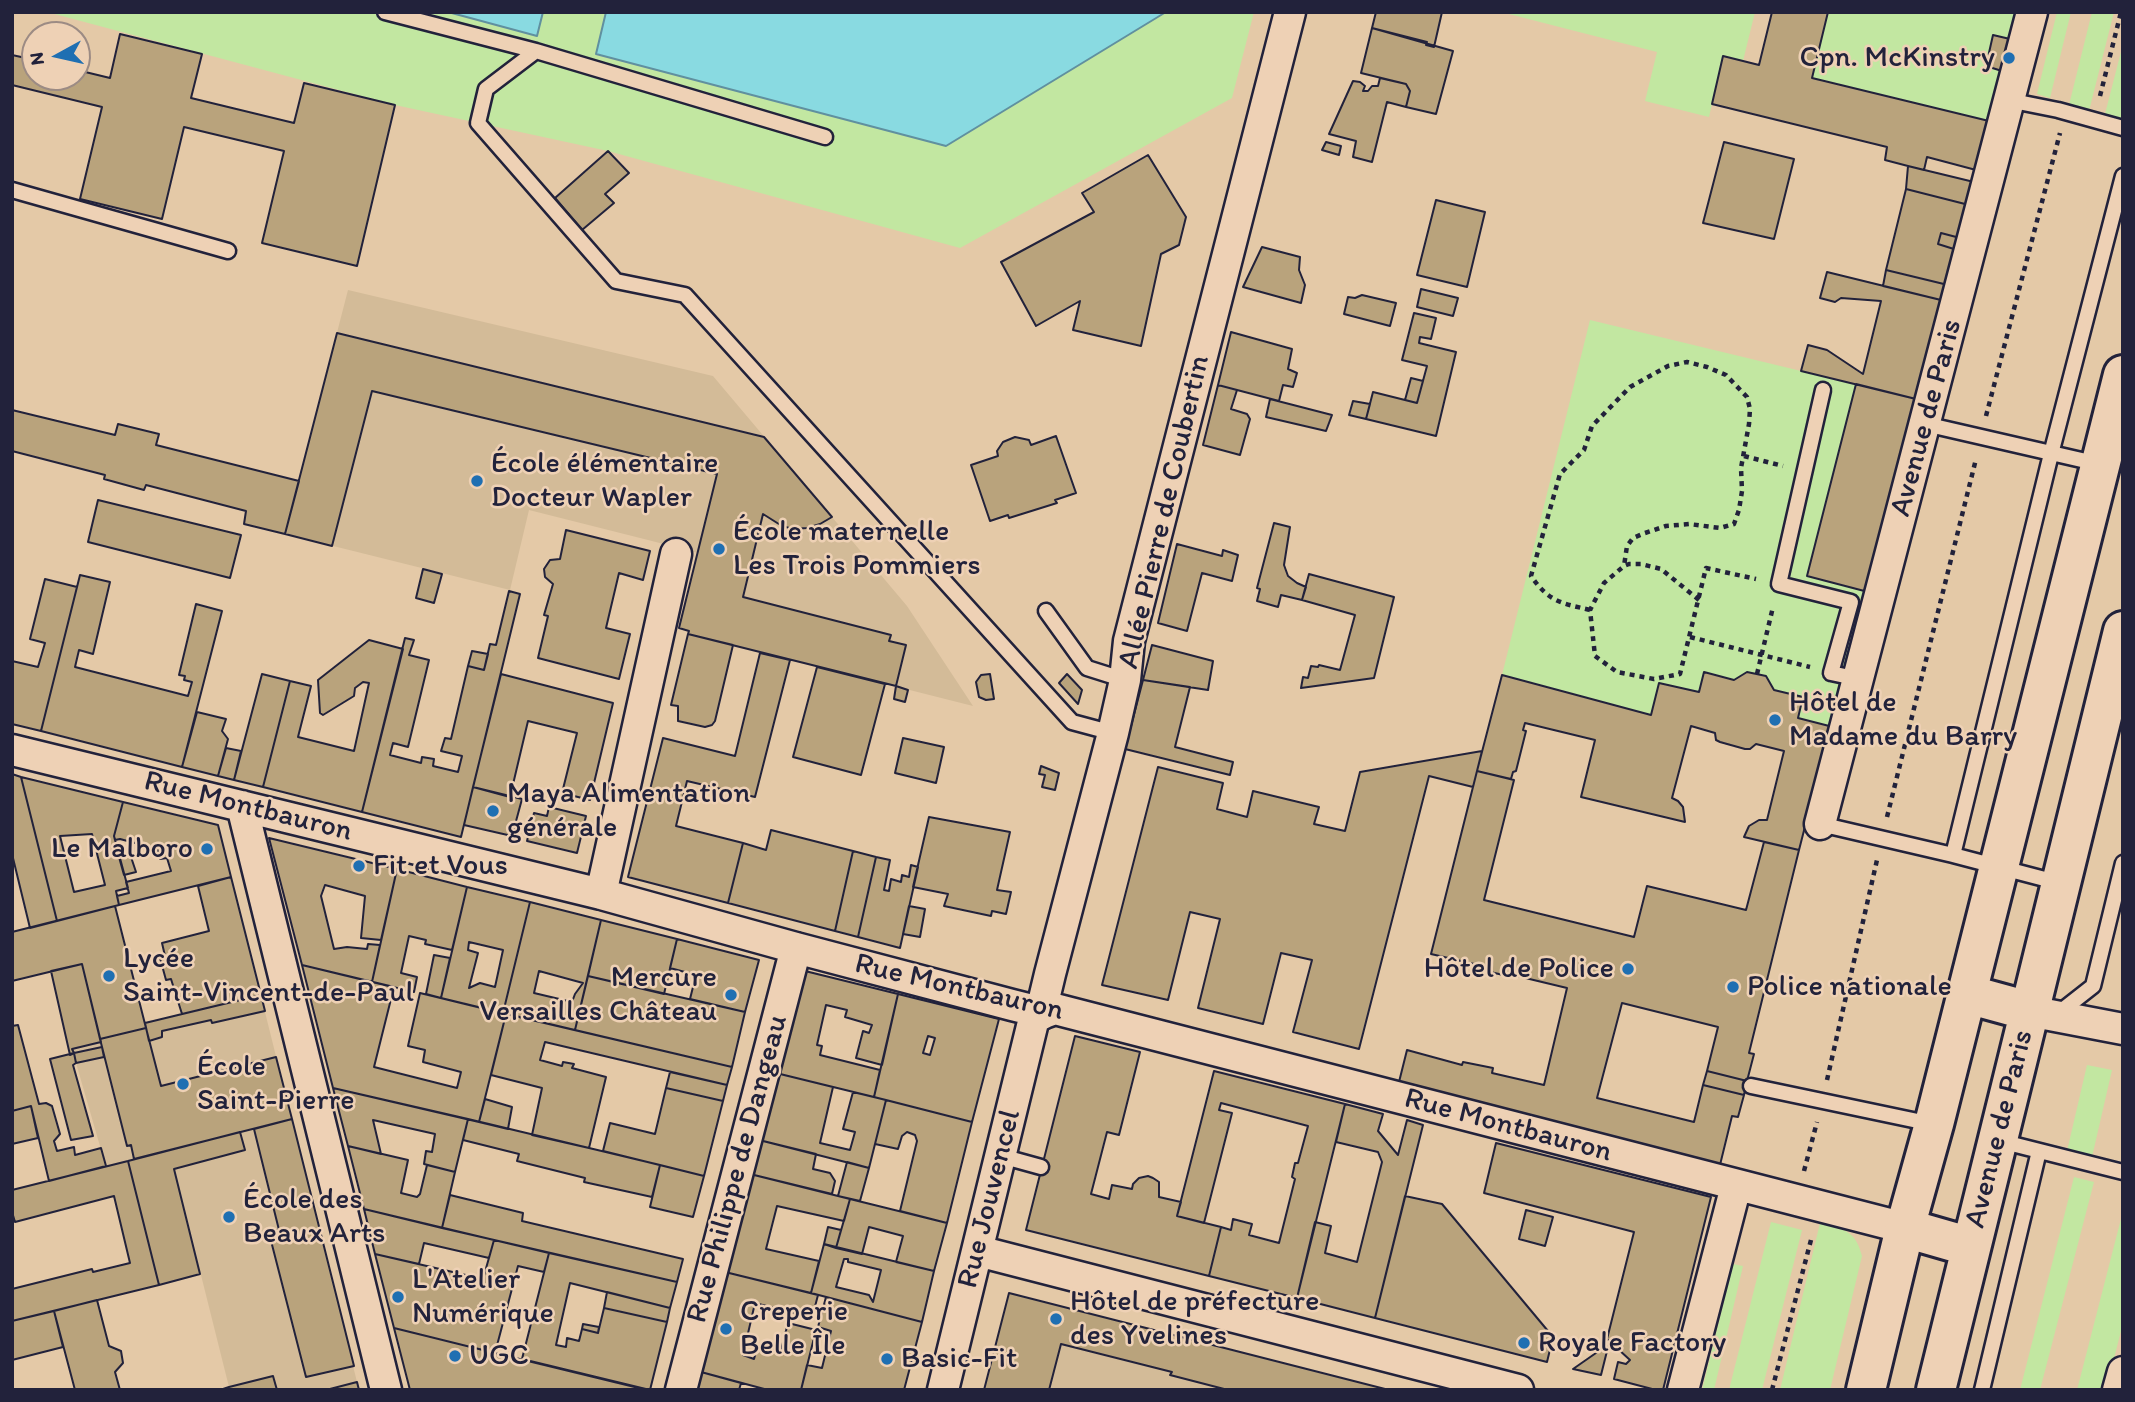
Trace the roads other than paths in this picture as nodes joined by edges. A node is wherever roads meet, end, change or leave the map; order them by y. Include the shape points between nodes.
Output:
1 (385, 12) edge
2 (1290, 12) edge
3 (2032, 12) edge
4 (536, 51) junction
5 (2008, 100) junction
6 (2123, 128) edge
7 (825, 137) dead end
8 (2123, 176) edge
9 (12, 190) edge
10 (228, 251) dead end
11 (2123, 375) edge
12 (1822, 390) dead end
13 (1926, 424) junction
14 (2051, 454) junction
15 (2100, 464) junction
16 (676, 554) dead end
17 (1046, 611) dead end
18 (2123, 631) edge
19 (2118, 673) edge
20 (1845, 676) junction
21 (1125, 680) junction
22 (1113, 733) junction
23 (12, 750) edge
24 (242, 806) junction
25 (1821, 824) joint
26 (1953, 855) junction
27 (2123, 863) edge
28 (1999, 866) junction
29 (2062, 884) junction
30 (601, 894) junction
31 (796, 948) junction
32 (1967, 994) junction
33 (1044, 1013) junction
34 (2042, 1013) junction
35 (2123, 1029) edge
36 (1751, 1086) dead end
37 (1934, 1124) junction
38 (1998, 1141) junction
39 (2039, 1151) junction
40 (1001, 1156) junction
41 (1041, 1167) dead end
42 (2123, 1172) edge
43 (1736, 1185) junction
44 (1905, 1228) junction
45 (1971, 1247) junction
46 (978, 1251) junction
47 (2123, 1372) edge
48 (386, 1390) edge
49 (681, 1390) edge
50 (943, 1390) edge
51 (1518, 1390) edge
52 (1684, 1390) edge
53 (1866, 1390) edge
54 (1936, 1390) edge
55 (1982, 1390) edge
56 (2118, 1390) edge

1 - 4 lane
2 - 21 street, Allée Pierre de Coubertin via 1129,641
3 - 5 street, Avenue de Paris
4 - 7 lane
4 - 22 lane via 486,89 478,123 616,281 685,295 1072,722
5 - 6 lane
5 - 13 street, Avenue de Paris
8 - 14 lane
9 - 10 lane
11 - 15 main road
12 - 20 lane via 1779,584 1851,602
13 - 14 lane
13 - 20 street, Avenue de Paris
14 - 15 lane
14 - 26 lane
15 - 28 main road
16 - 30 street
17 - 21 lane via 1087,668
18 - 19 main road, Avenue de Paris
19 - 29 main road, Avenue de Paris
20 - 25 street, Avenue de Paris
21 - 22 street, Allée Pierre de Coubertin
22 - 33 street, Allée Pierre de Coubertin via 1050,974
23 - 24 street, Rue Montbauron
24 - 30 street, Rue Montbauron
24 - 48 street
25 - 26 lane
26 - 28 lane
27 - 34 lane via 2093,986
28 - 29 lane
28 - 32 main road
29 - 34 main road, Avenue de Paris
30 - 31 street, Rue Montbauron
31 - 33 street, Rue Montbauron
31 - 49 street, Rue Philippe de Dangeau
32 - 34 main road, Avenue de Paris
32 - 37 main road
33 - 40 street, Rue Jouvencel via 1034,1018
33 - 43 street, Rue Montbauron via 1055,1009
34 - 35 street
34 - 38 main road, Avenue de Paris
36 - 37 lane
37 - 44 main road
38 - 39 lane
38 - 45 main road, Avenue de Paris
39 - 42 lane
39 - 55 lane
40 - 41 lane
40 - 46 street, Rue Jouvencel
43 - 44 street, Rue Montbauron
43 - 52 street
44 - 45 main road, Avenue de Paris
44 - 53 main road
45 - 54 main road, Avenue de Paris
46 - 50 street, Rue Jouvencel
46 - 51 street
47 - 56 street

